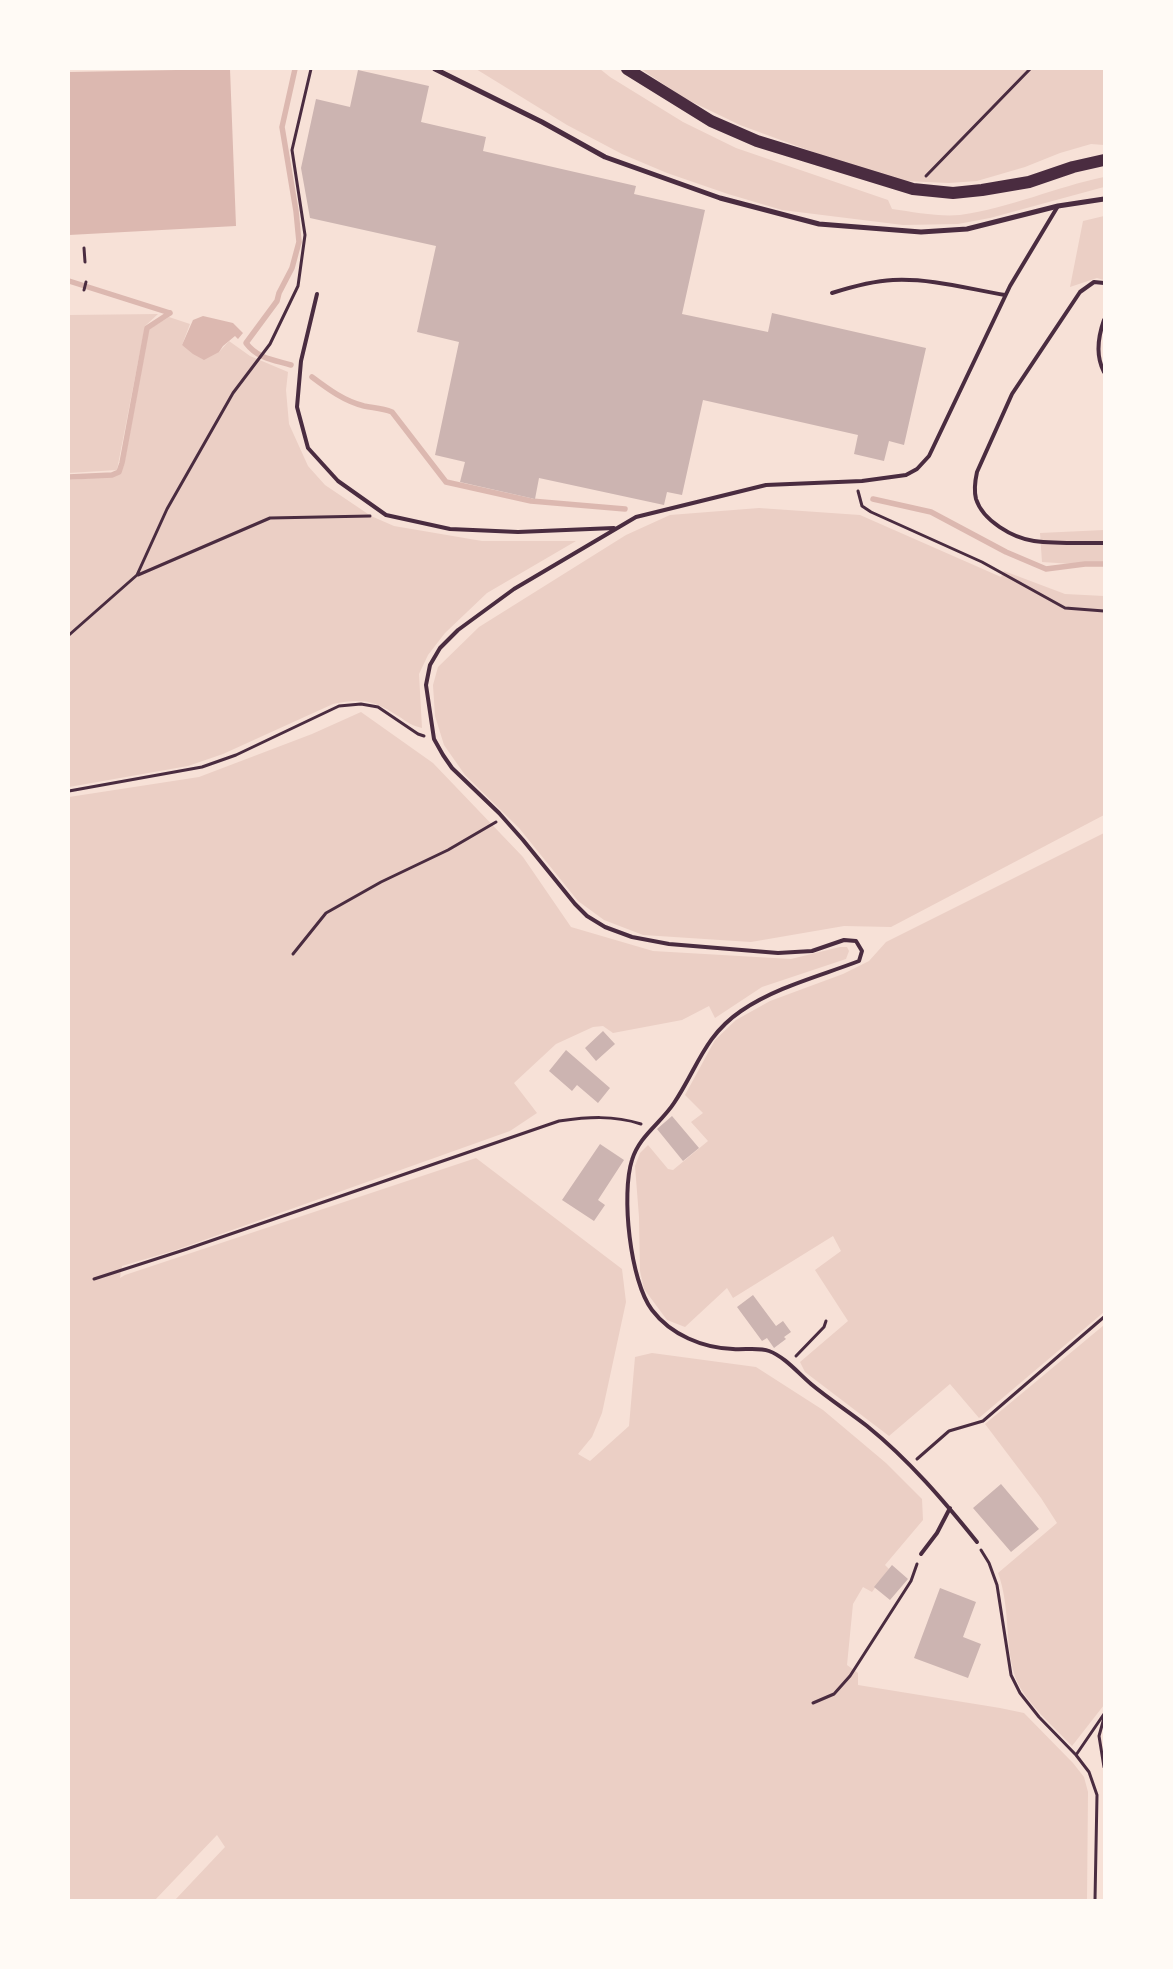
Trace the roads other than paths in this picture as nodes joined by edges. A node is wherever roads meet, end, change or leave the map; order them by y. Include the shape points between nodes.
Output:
1 (435, 69) edge
2 (627, 69) edge
3 (1104, 160) edge
4 (1104, 199) edge
5 (1058, 206) junction
6 (1104, 283) edge
7 (832, 293) dead end
8 (317, 294) dead end
9 (1005, 295) junction
10 (1104, 320) edge
11 (1104, 372) edge
12 (617, 527) junction
13 (1104, 542) edge
14 (950, 1508) junction
15 (977, 1542) road end
16 (920, 1554) road end

1 - 5 street via 606,157 720,198 819,224 921,232 967,229
2 - 3 main road via 711,121 757,141 919,190 953,193 982,190 1029,182
4 - 5 street
5 - 9 lane
6 - 13 lane via 1094,282 1080,292 1012,394 977,472 975,484 976,500 1001,529 1032,541
7 - 9 lane via 893,280 922,281
8 - 12 lane via 301,361 297,407 308,448 338,481 386,516 450,528 518,532
9 - 12 lane via 929,456 917,469 906,475 854,482 766,485 636,517
10 - 11 lane via 1098,353
12 - 14 lane via 514,589 458,630 440,648 430,665 426,684 434,739 452,768 502,817 587,916 605,927 632,937 669,944 778,952 812,950 844,940 856,941 862,951 859,961 767,995 740,1012 707,1043 673,1104 651,1128 632,1158 627,1187 631,1244 640,1289 652,1311 674,1332 699,1344 768,1350 868,1427
14 - 15 lane
14 - 16 lane via 938,1533

